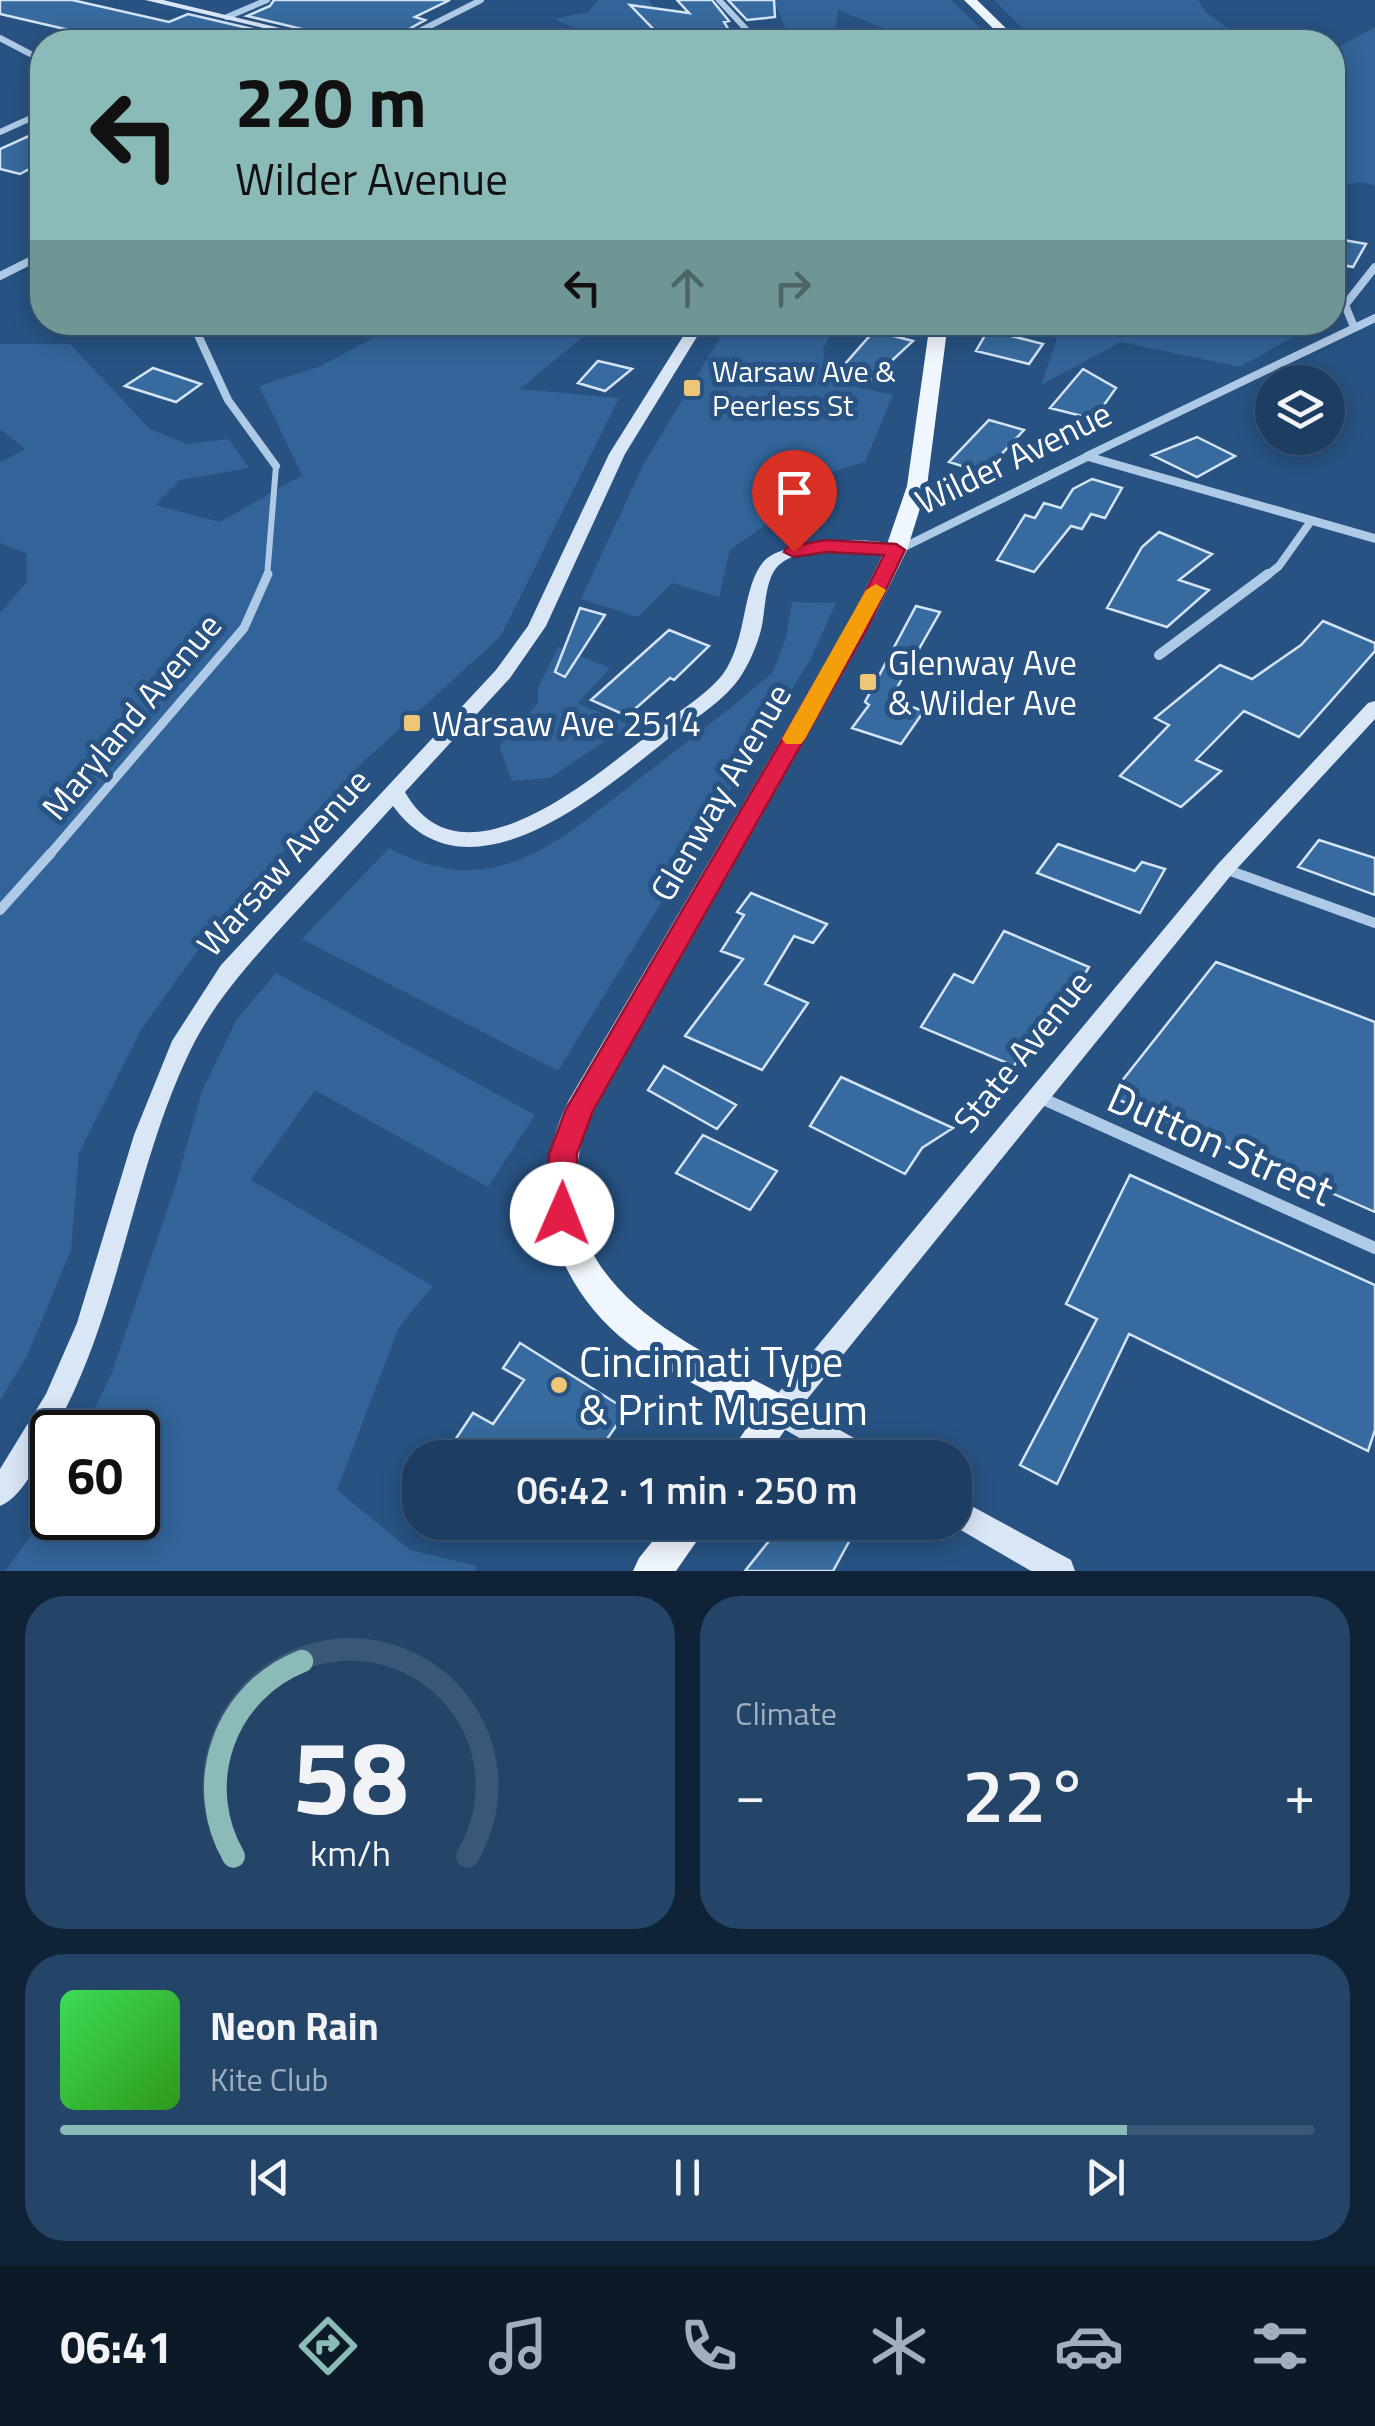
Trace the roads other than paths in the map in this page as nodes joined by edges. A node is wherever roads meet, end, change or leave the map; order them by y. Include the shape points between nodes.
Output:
1 (150, 0) edge
2 (267, 0) edge
3 (481, 0) edge
4 (719, 0) edge
5 (970, 0) edge
6 (227, 18) junction
7 (280, 30) edge
8 (422, 30) edge
9 (747, 30) edge
10 (1001, 30) edge
11 (0, 38) edge
12 (30, 54) edge
13 (30, 118) edge
14 (0, 132) edge
15 (30, 261) edge
16 (1375, 267) edge
17 (0, 276) edge
18 (1375, 318) edge
19 (1354, 327) junction
20 (1345, 331) edge
21 (198, 335) edge
22 (691, 335) edge
23 (937, 335) edge
24 (1337, 335) edge
25 (1087, 456) junction
26 (276, 466) joint
27 (1311, 521) junction
28 (1375, 539) edge
29 (896, 550) junction
30 (1160, 655) dead end
31 (1375, 707) edge
32 (394, 790) junction
33 (51, 853) joint
34 (1225, 869) junction
35 (0, 910) edge
36 (1375, 924) edge
37 (1040, 1097) junction
38 (1375, 1248) edge
39 (780, 1412) junction
40 (758, 1440) edge
41 (830, 1440) edge
42 (0, 1492) edge
43 (972, 1521) edge
44 (677, 1540) edge
45 (652, 1571) edge
46 (1060, 1571) edge

1 - 6 main road
2 - 6 street
3 - 8 street
4 - 9 street
5 - 10 main road
6 - 7 main road
11 - 12 street
13 - 14 street
15 - 17 street
16 - 19 street via 1345,305
18 - 19 street, Wilder Avenue
19 - 20 street, Wilder Avenue
21 - 26 street, Maryland Avenue via 228,400
22 - 32 main road, Warsaw Avenue via 617,454 537,626 503,674
23 - 29 main road, Glenway Avenue via 917,486
24 - 25 street, Wilder Avenue
25 - 27 street
25 - 29 street, Wilder Avenue
26 - 33 street, Maryland Avenue via 268,574 244,628
27 - 28 street
27 - 30 street via 1279,566
29 - 32 main road, Wilder Avenue via 826,546 782,554 764,574 748,646 725,684 530,824 503,836 454,838 414,819
29 - 39 main road, Glenway Avenue via 580,1109 563,1154 562,1214 592,1285 640,1334
31 - 34 main road, State Avenue
32 - 42 main road, Warsaw Avenue via 229,970 180,1047 146,1135 90,1324 56,1402
33 - 35 street, Maryland Avenue
34 - 36 street
34 - 37 main road, State Avenue
37 - 38 street, Dutton Street
37 - 39 main road, State Avenue
39 - 40 main road, State Avenue
39 - 41 main road
43 - 46 main road
44 - 45 main road

